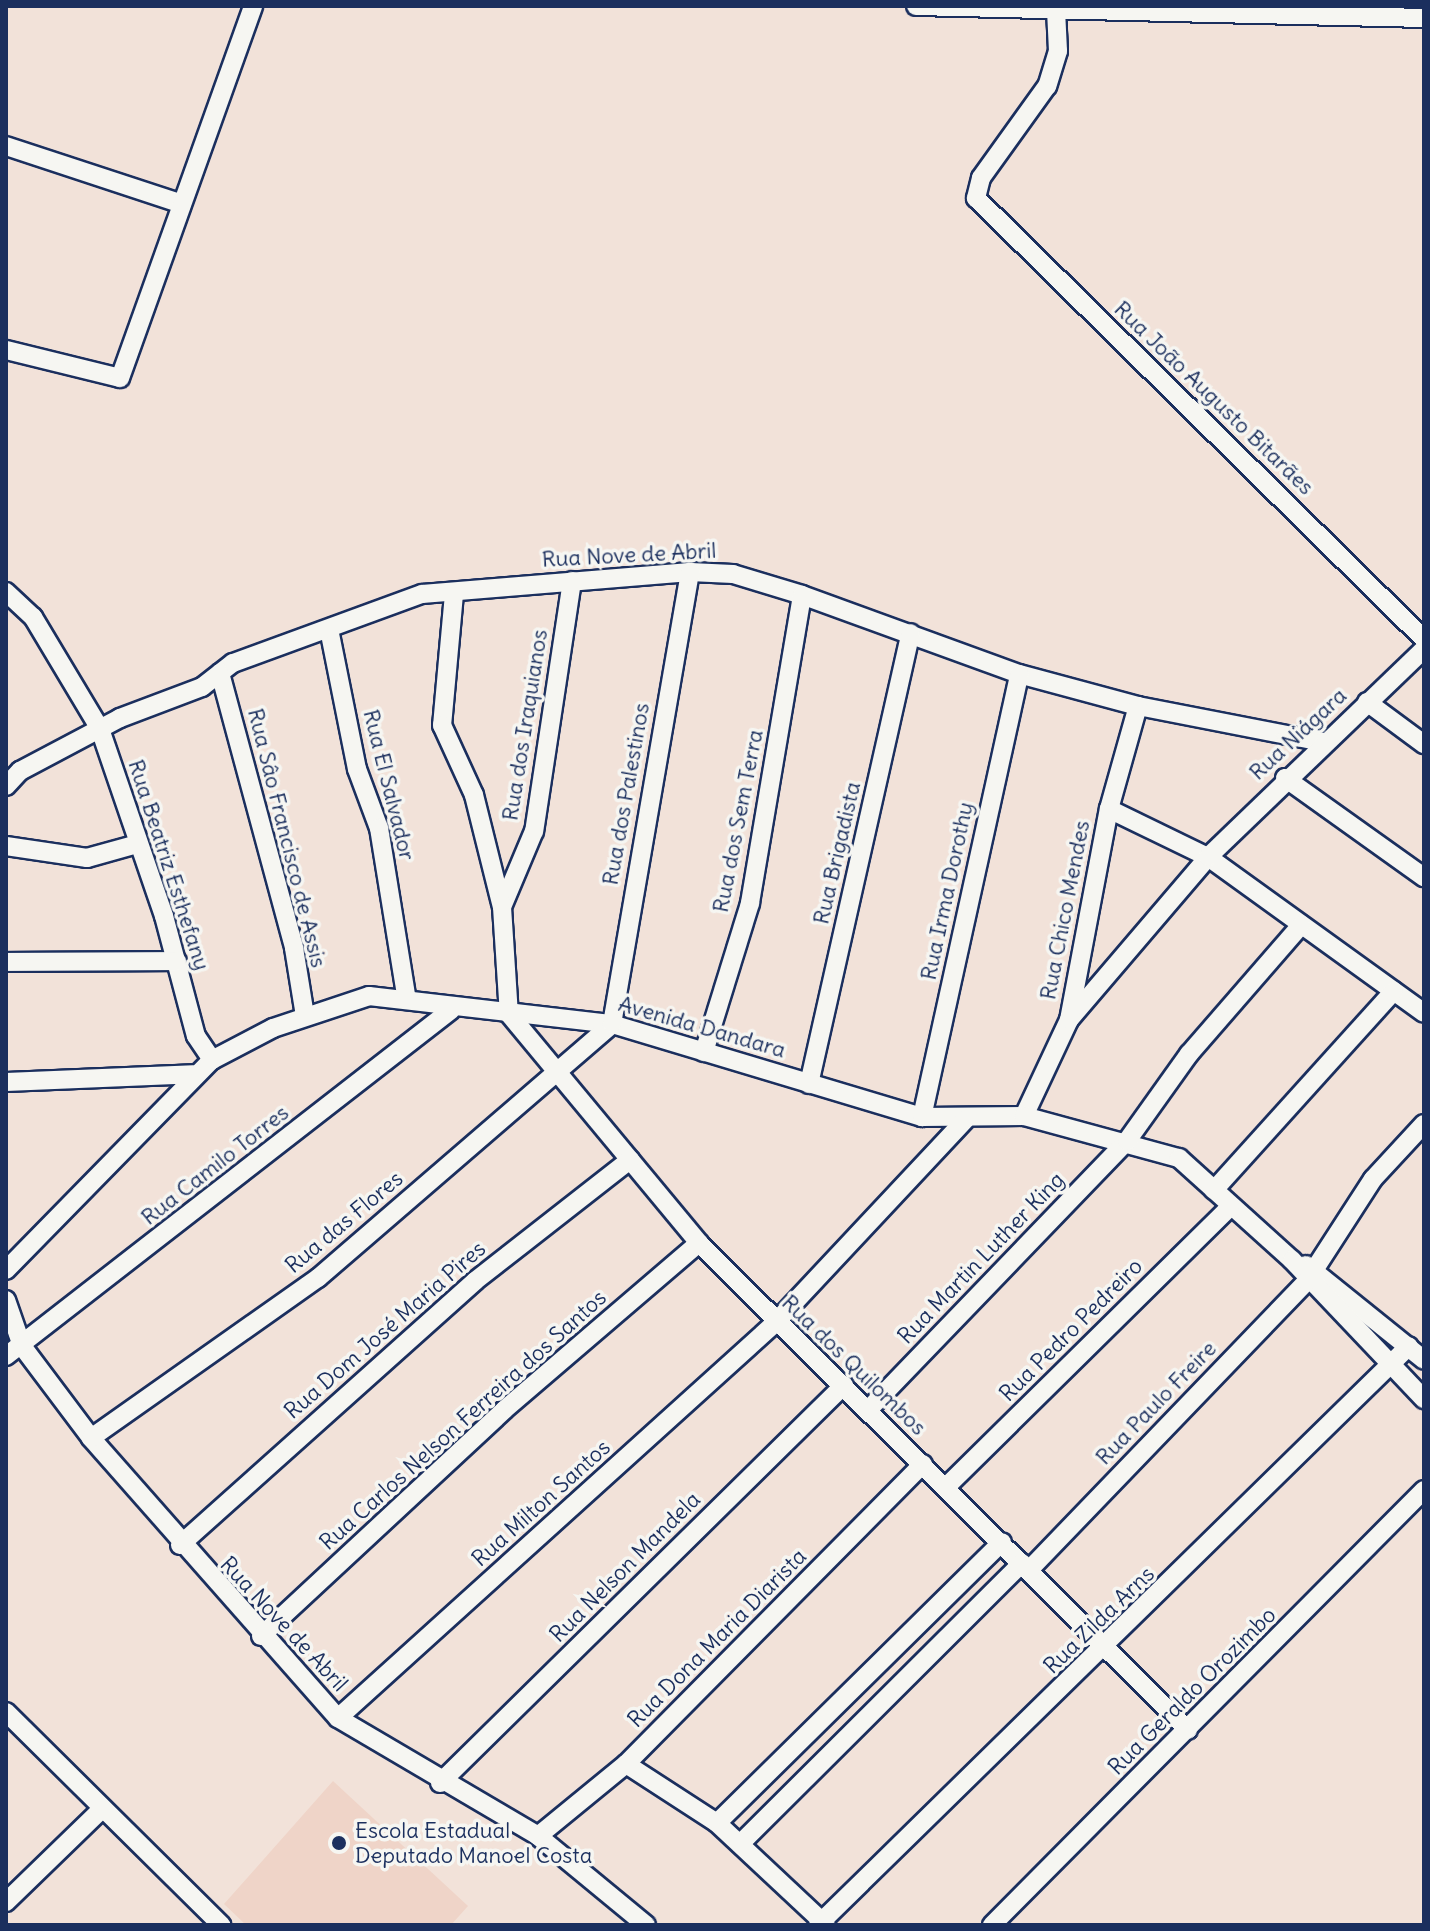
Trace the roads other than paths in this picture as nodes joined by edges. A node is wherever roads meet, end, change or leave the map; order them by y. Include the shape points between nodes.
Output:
1 (253, 6) edge
2 (916, 6) edge
3 (1056, 10) junction
4 (1423, 15) edge
5 (6, 146) edge
6 (182, 204) junction
7 (6, 350) edge
8 (690, 572) junction
9 (572, 581) junction
10 (6, 592) edge
11 (454, 594) junction
12 (802, 595) junction
13 (329, 629) junction
14 (911, 633) junction
15 (1424, 639) edge
16 (1424, 649) edge
17 (220, 673) junction
18 (1019, 674) junction
19 (1367, 702) junction
20 (1138, 706) junction
21 (100, 729) junction
22 (1324, 742) junction
23 (1424, 744) edge
24 (1285, 778) junction
25 (6, 786) edge
26 (1109, 809) junction
27 (134, 845) junction
28 (6, 846) edge
29 (1208, 857) junction
30 (1424, 877) edge
31 (502, 907) junction
32 (1301, 925) junction
33 (177, 961) junction
34 (6, 962) edge
35 (1394, 991) junction
36 (407, 1000) junction
37 (451, 1010) junction
38 (1424, 1013) edge
39 (509, 1014) junction
40 (305, 1016) junction
41 (1069, 1020) junction
42 (612, 1024) junction
43 (704, 1052) junction
44 (212, 1060) junction
45 (556, 1072) junction
46 (193, 1074) junction
47 (6, 1082) edge
48 (809, 1084) junction
49 (1024, 1116) junction
50 (922, 1117) junction
51 (966, 1119) junction
52 (1424, 1124) edge
53 (1127, 1141) junction
54 (630, 1160) junction
55 (1214, 1190) junction
56 (1230, 1207) junction
57 (699, 1243) junction
58 (6, 1270) edge
59 (1311, 1275) junction
60 (6, 1300) edge
61 (775, 1323) junction
62 (1409, 1346) junction
63 (14, 1351) edge
64 (1424, 1360) edge
65 (1390, 1365) junction
66 (844, 1385) junction
67 (1424, 1399) edge
68 (869, 1409) junction
69 (91, 1438) junction
70 (923, 1464) junction
71 (946, 1487) junction
72 (1424, 1490) edge
73 (1002, 1542) junction
74 (180, 1545) junction
75 (1026, 1566) junction
76 (261, 1636) junction
77 (1109, 1645) junction
78 (868, 1674) junction
79 (890, 1698) junction
80 (6, 1712) edge
81 (338, 1718) junction
82 (1188, 1730) junction
83 (626, 1764) junction
84 (440, 1783) junction
85 (100, 1811) junction
86 (717, 1823) junction
87 (538, 1836) junction
88 (740, 1844) junction
89 (6, 1902) edge
90 (822, 1924) edge
91 (221, 1925) edge
92 (646, 1925) edge
93 (992, 1925) edge

1 - 6 street
2 - 3 street
3 - 4 street
3 - 15 street, Rua João Augusto Bitarães via 1058,51 1047,86 975,189 982,207
5 - 6 street
6 - 7 street via 120,378 98,378
8 - 9 street, Rua Nove de Abril
8 - 12 street, Rua Nove de Abril via 733,574
8 - 42 street, Rua dos Palestinos
9 - 11 street, Rua Nove de Abril
9 - 31 street, Rua dos Iraquianos via 534,831
10 - 21 street, Rua Beatriz Esthefany via 33,617
11 - 13 street, Rua Nove de Abril via 422,594
11 - 31 street via 442,725 474,795
12 - 14 street, Rua Nove de Abril
12 - 43 street, Rua dos Sem Terra via 750,903
13 - 17 street, Rua Nove de Abril
13 - 36 street, Rua El Salvador via 357,769 379,828
14 - 18 street, Rua Nove de Abril
14 - 48 street, Rua Brigadista
16 - 19 street, Rua Niágara
17 - 21 street, Rua Nove de Abril
17 - 40 street, Rua Sâo Francisco de Assis via 294,948
18 - 20 street, Rua Nove de Abril
18 - 50 street, Rua Irma Dorothy
19 - 22 street, Rua Niágara
19 - 23 street
20 - 22 street, Rua Nove de Abril
20 - 26 street, Rua Chico Mendes
21 - 25 street, Rua Nove de Abril
21 - 27 street, Rua Beatriz Esthefany
22 - 24 street, Rua Niágara
24 - 29 street, Rua Niágara
24 - 30 street
26 - 29 street
26 - 41 street, Rua Chico Mendes
27 - 28 street via 87,858
27 - 33 street, Rua Beatriz Esthefany
29 - 32 street
29 - 41 street, Rua Niágara
31 - 39 street, Rua dos Iraquianos
32 - 35 street
32 - 53 street, Rua Martin Luther King via 1189,1054
33 - 34 street
33 - 44 street, Rua Beatriz Esthefany via 196,1036
35 - 38 street
35 - 55 street
36 - 37 street, Avenida Dandara
36 - 40 street, Avenida Dandara via 369,996
37 - 39 street, Avenida Dandara
37 - 63 street, Rua Camilo Torres
39 - 42 street, Avenida Dandara
39 - 45 street, Rua dos Quilombos
40 - 44 street, Avenida Dandara
41 - 49 street, Rua Chico Mendes
42 - 43 street, Avenida Dandara
42 - 45 street, Rua das Flores
43 - 48 street, Avenida Dandara
44 - 46 street, Avenida Dandara
45 - 54 street, Rua dos Quilombos
45 - 69 street, Rua das Flores via 318,1278
46 - 47 street
46 - 58 street, Avenida Dandara
48 - 50 street, Avenida Dandara
49 - 51 street, Avenida Dandara
49 - 53 street, Avenida Dandara
50 - 51 street, Avenida Dandara
51 - 61 street, Rua Milton Santos
52 - 59 street, Rua Paulo Freire via 1373,1179
53 - 55 street, Avenida Dandara via 1179,1158
53 - 68 street, Rua Martin Luther King
54 - 57 street, Rua dos Quilombos
54 - 74 street, Rua Dom José Maria Pires via 475,1281
55 - 56 street, Avenida Dandara
56 - 59 street, Avenida Dandara
56 - 71 street, Rua Pedro Pedreiro
57 - 61 street, Rua dos Quilombos
57 - 76 street, Rua Carlos Nelson Ferreira dos Santos via 504,1410
59 - 62 street, Avenida Dandara
59 - 65 street, Avenida Dandara
59 - 75 street, Rua Paulo Freire
60 - 63 street, Rua Nove de Abril
61 - 66 street, Rua dos Quilombos
61 - 81 street, Rua Milton Santos
62 - 64 street, Avenida Dandara
62 - 65 street, Rua Zilda Arns
63 - 69 street, Rua Nove de Abril
65 - 67 street, Avenida Dandara
65 - 77 street, Rua Zilda Arns
66 - 68 street, Rua dos Quilombos
66 - 84 street, Rua Nelson Mandela
68 - 70 street, Rua dos Quilombos
69 - 74 street, Rua Nove de Abril
70 - 71 street, Rua dos Quilombos
70 - 83 street, Rua Dona Maria Diarista
71 - 73 street, Rua dos Quilombos
72 - 82 street, Rua Geraldo Orozimbo
73 - 75 street, Rua dos Quilombos
73 - 78 street
74 - 76 street, Rua Nove de Abril
75 - 77 street, Rua dos Quilombos
75 - 79 street, Rua Paulo Freire
76 - 81 street, Rua Nove de Abril
77 - 82 street, Rua dos Quilombos
77 - 90 street, Rua Zilda Arns
78 - 79 street
78 - 86 street
79 - 88 street, Rua Paulo Freire
80 - 85 street
81 - 84 street, Rua Nove de Abril
82 - 93 street, Rua Geraldo Orozimbo
83 - 86 street
83 - 87 street, Rua Dona Maria Diarista
84 - 87 street, Rua Nove de Abril
85 - 89 street
85 - 91 street
86 - 88 street
87 - 92 street, Rua Nove de Abril
88 - 90 street

